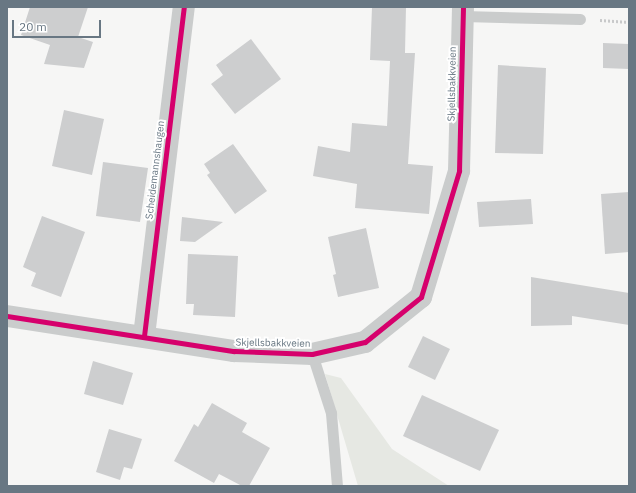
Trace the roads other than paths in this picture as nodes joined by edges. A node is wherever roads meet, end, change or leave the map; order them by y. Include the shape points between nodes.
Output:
1 (184, 7) edge
2 (463, 12) edge
3 (580, 19) road end
4 (7, 316) edge
5 (144, 336) junction
6 (312, 354) junction
7 (337, 486) edge

1 - 5 street, Scheidemannshaugen
2 - 3 lane
2 - 6 street, Skjellsbakkveien via 459,172 421,297 365,342
4 - 5 street, Skjellsbakkveien
5 - 6 street, Skjellsbakkveien via 234,351
6 - 7 lane via 332,413

